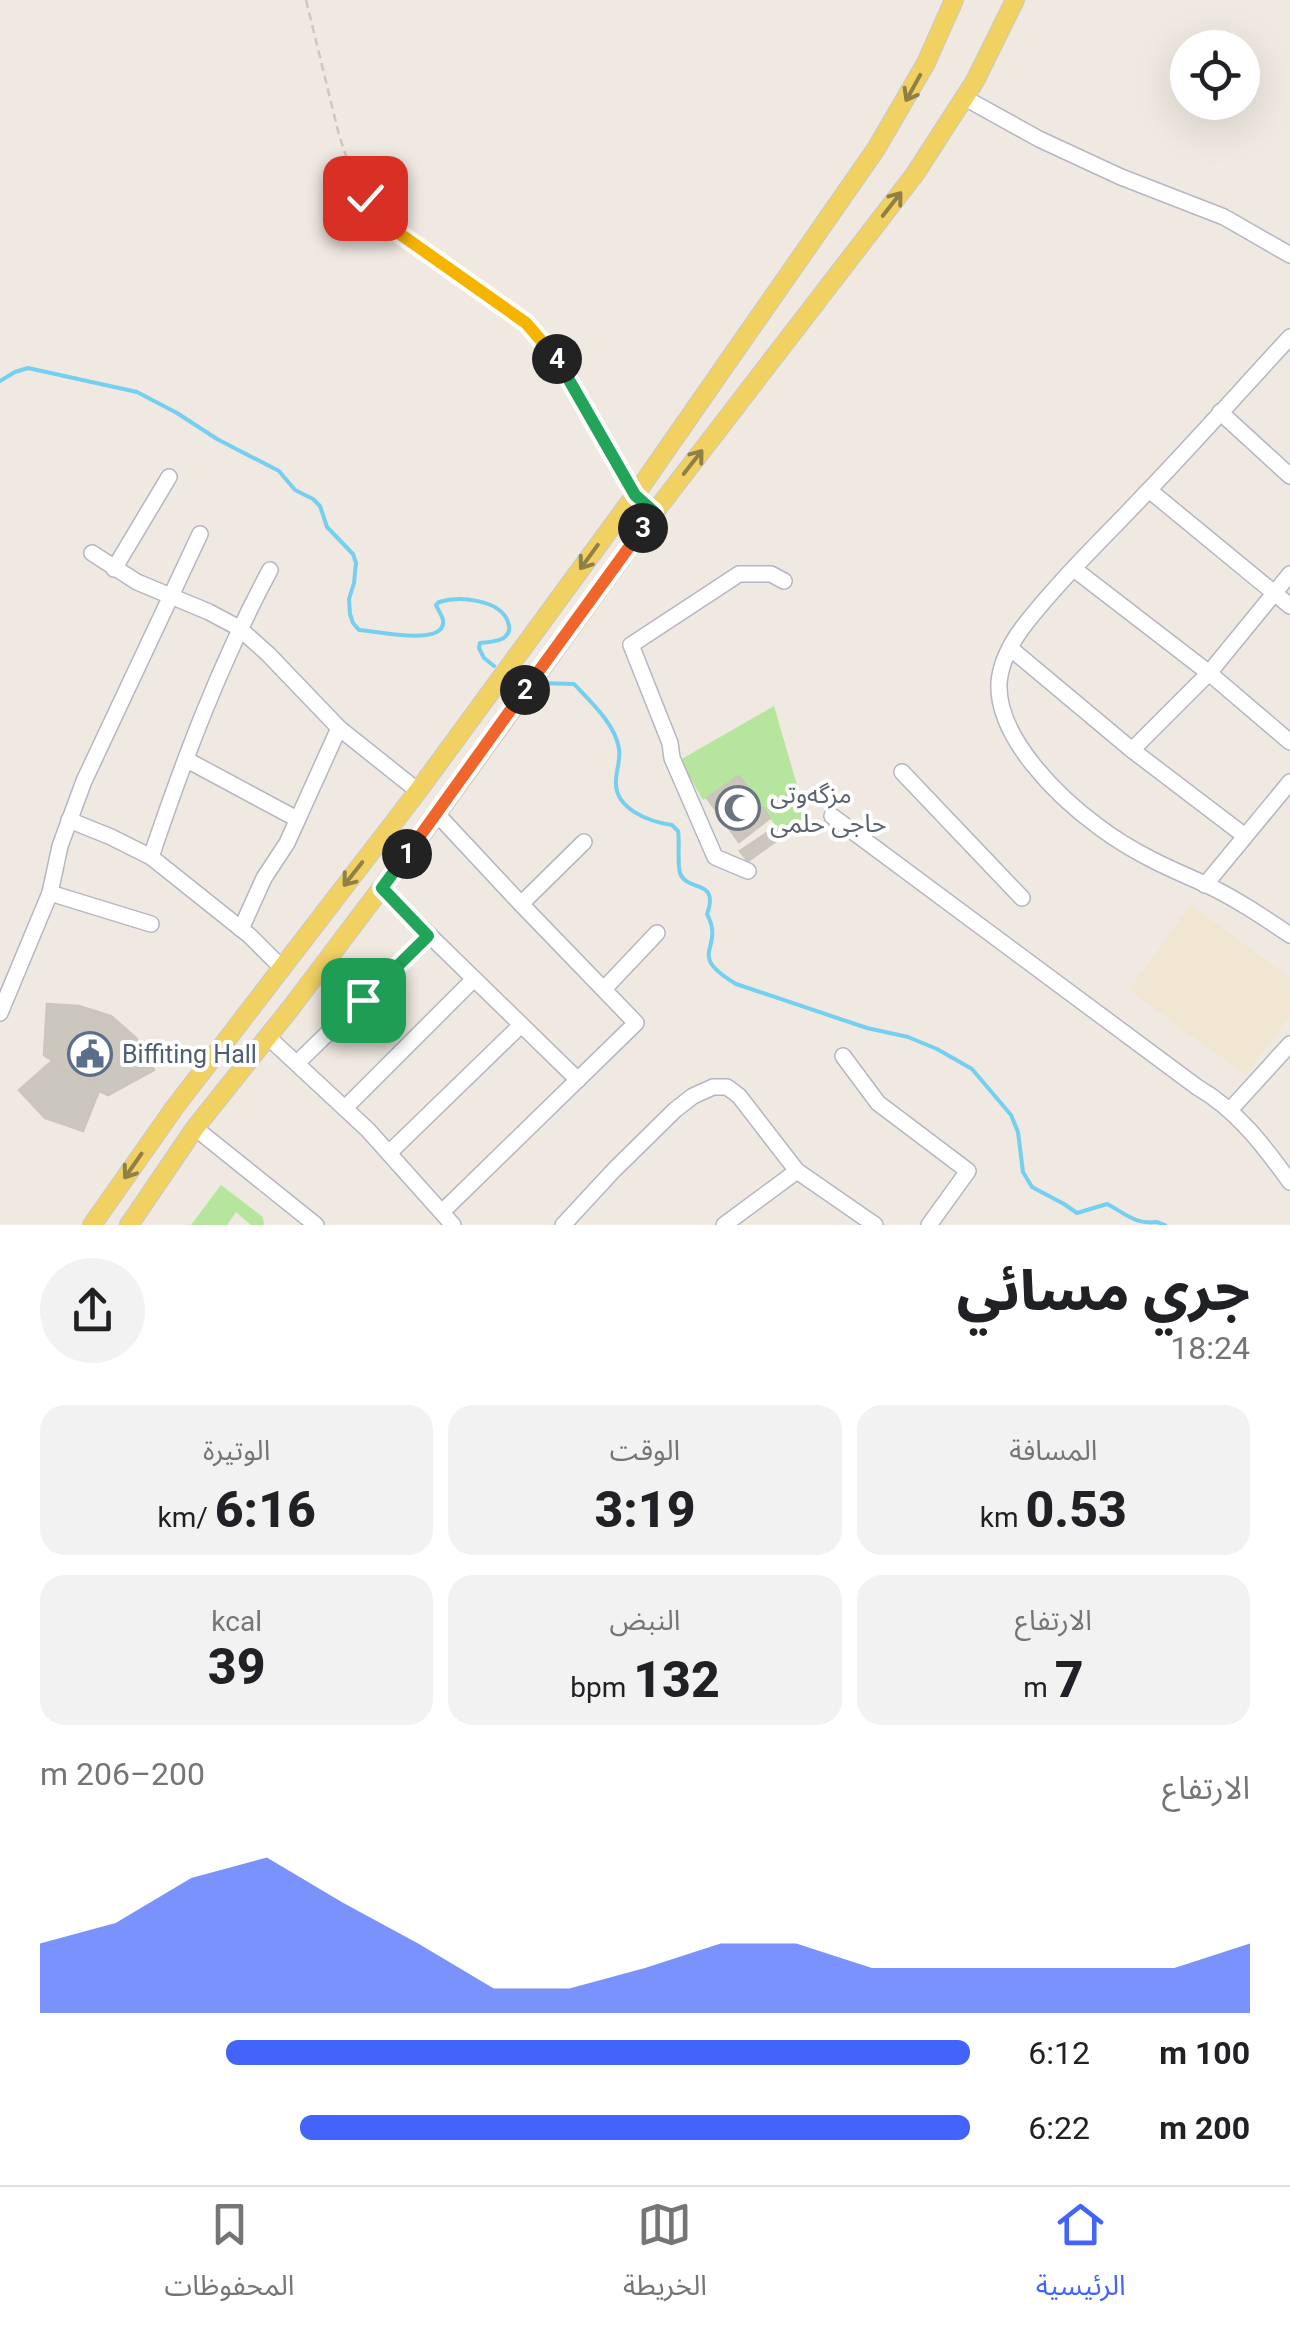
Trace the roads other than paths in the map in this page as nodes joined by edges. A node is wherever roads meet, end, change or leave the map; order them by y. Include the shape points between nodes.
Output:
1 (954, 0) edge
2 (1015, 0) edge
3 (965, 98) junction
4 (1290, 255) edge
5 (1290, 337) edge
6 (1284, 356) edge
7 (1220, 412) junction
8 (1290, 476) edge
9 (168, 477) dead end
10 (1149, 490) junction
11 (635, 495) junction
12 (654, 512) junction
13 (200, 534) dead end
14 (92, 553) dead end
15 (114, 568) junction
16 (1074, 569) junction
17 (270, 570) dead end
18 (1290, 574) edge
19 (784, 581) dead end
20 (1274, 592) junction
21 (170, 597) junction
22 (1290, 606) edge
23 (239, 628) junction
24 (1010, 648) junction
25 (1210, 672) junction
26 (339, 728) junction
27 (1290, 742) edge
28 (1132, 750) junction
29 (186, 760) junction
30 (902, 772) dead end
31 (1290, 782) edge
32 (418, 791) junction
33 (436, 812) junction
34 (832, 816) dead end
35 (297, 819) junction
36 (70, 820) junction
37 (1244, 836) junction
38 (584, 842) dead end
39 (151, 857) junction
40 (748, 871) dead end
41 (1205, 884) junction
42 (382, 888) junction
43 (50, 893) junction
44 (1022, 898) dead end
45 (521, 904) junction
46 (151, 924) dead end
47 (241, 929) junction
48 (657, 933) dead end
49 (1290, 935) edge
50 (428, 936) junction
51 (281, 967) junction
52 (474, 979) junction
53 (604, 989) junction
54 (0, 1013) edge
55 (521, 1024) junction
56 (268, 1037) junction
57 (1290, 1044) edge
58 (843, 1056) dead end
59 (297, 1064) junction
60 (578, 1080) junction
61 (345, 1108) junction
62 (1230, 1110) junction
63 (195, 1128) junction
64 (389, 1152) junction
65 (797, 1171) junction
66 (1287, 1173) edge
67 (447, 1218) edge
68 (570, 1222) edge
69 (92, 1225) edge
70 (129, 1225) edge
71 (316, 1225) edge
72 (724, 1225) edge
73 (875, 1225) edge
74 (929, 1225) edge

1 -> 11 main road via 876,150
2 - 3 main road
3 - 4 street via 1120,177 1224,217
12 -> 3 main road via 915,174
5 - 6 street
6 - 7 street
7 - 8 street
7 - 10 street
9 - 15 street
10 - 16 street
10 - 20 street
11 - 12 main road
11 -> 32 main road
12 - 33 main road
13 - 21 street
14 - 15 street
15 - 21 street
16 - 24 street
16 - 25 street
17 - 23 street
18 - 20 street
19 - 40 street via 739,574 630,645 716,857
20 - 22 street
20 - 25 street
21 - 23 street
21 - 36 street
23 - 26 street
23 - 29 street
24 - 28 street
24 - 41 street via 1000,702 1010,731 1037,770 1098,827 1138,854
25 - 27 street
25 - 28 street
26 - 32 street
26 - 35 street
28 - 37 street
29 - 35 street
29 - 39 street
30 - 44 street
31 - 37 street
32 -> 51 main road
33 - 42 main road
33 - 45 street
34 - 62 street
35 - 47 street
36 - 39 street
36 - 43 street
37 - 41 street
38 - 45 street
39 - 47 street
41 - 49 street
42 - 50 street
42 - 56 main road
43 - 46 street
43 - 54 street
45 - 53 street
47 - 51 street
48 - 53 street
50 - 52 street
50 - 59 street
51 -> 69 main road
52 - 55 street
52 - 61 street
53 - 60 street via 636,1023
55 - 60 street
55 - 64 street
56 - 59 street
56 - 63 main road
57 - 62 street
58 - 74 street via 878,1103 968,1170
59 - 61 street
60 - 67 street
61 - 64 street
62 - 66 street
63 - 70 main road
63 - 71 street
64 - 67 street
65 - 68 street via 738,1096 713,1087 675,1110
65 - 72 street
65 - 73 street

